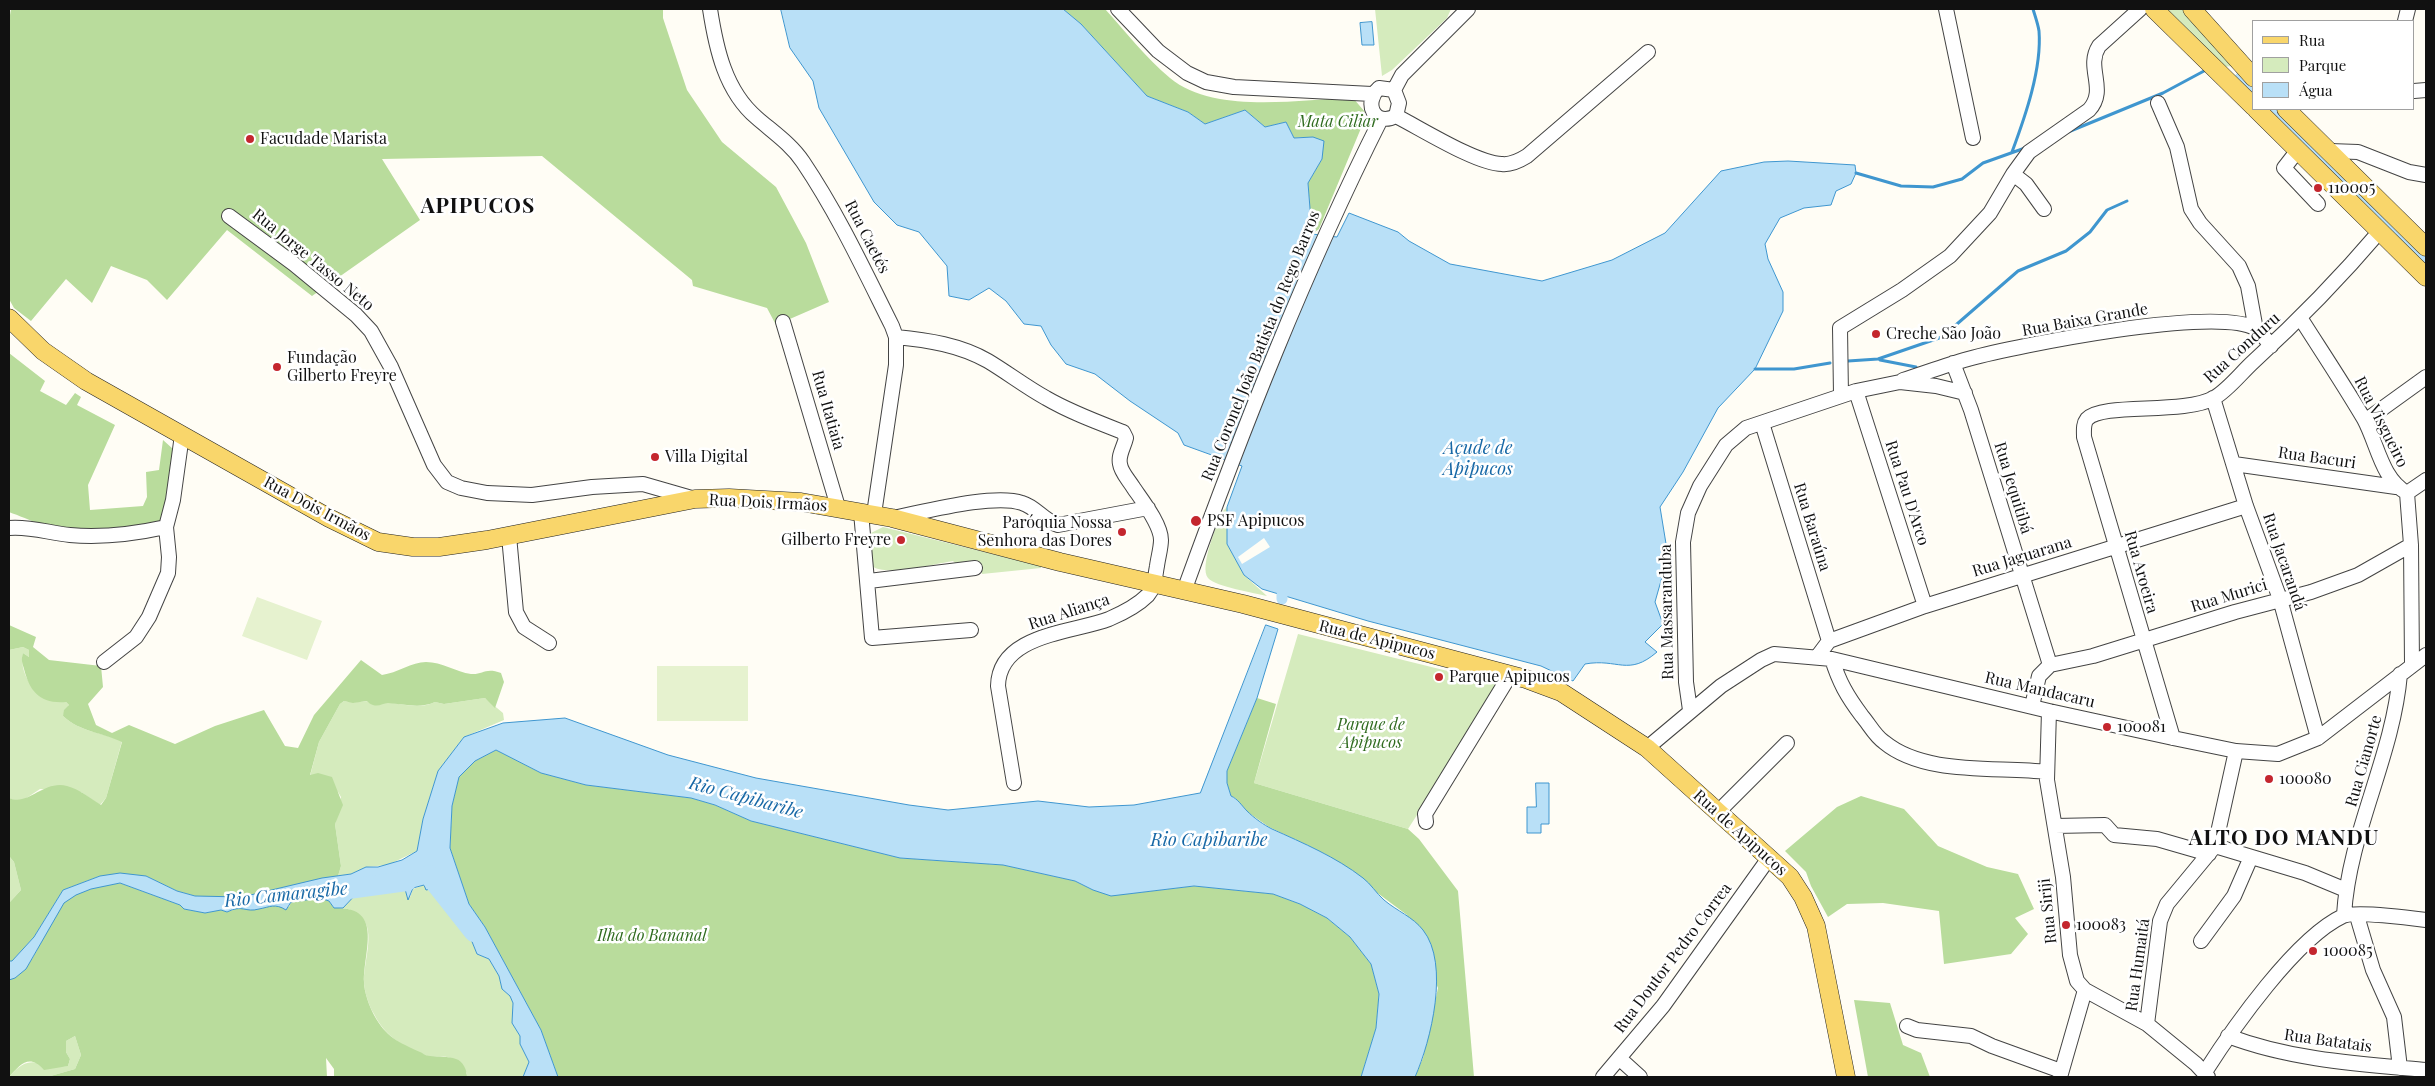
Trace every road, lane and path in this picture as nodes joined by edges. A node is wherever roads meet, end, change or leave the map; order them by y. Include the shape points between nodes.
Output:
1 (710, 9) edge
2 (1118, 9) edge
3 (1946, 9) edge
4 (2140, 9) edge
5 (2154, 9) edge
6 (2192, 9) edge
7 (1461, 12) edge
8 (1648, 52) dead end
9 (2252, 76) edge
10 (1394, 90) junction
11 (1372, 94) junction
12 (2158, 102) dead end
13 (2252, 105) edge
14 (2257, 110) edge
15 (2287, 110) edge
16 (1396, 116) junction
17 (1381, 119) junction
18 (1973, 138) dead end
19 (2298, 150) junction
20 (2330, 151) junction
21 (2013, 174) junction
22 (2426, 176) edge
23 (2318, 204) dead end
24 (2044, 209) dead end
25 (229, 216) dead end
26 (2380, 231) junction
27 (2426, 247) edge
28 (2426, 277) edge
29 (9, 318) edge
30 (2301, 319) junction
31 (783, 322) dead end
32 (2256, 330) junction
33 (896, 338) junction
34 (2272, 346) junction
35 (1953, 363) junction
36 (2426, 378) edge
37 (1900, 382) junction
38 (1856, 391) junction
39 (1965, 393) junction
40 (1841, 395) junction
41 (2213, 398) junction
42 (2089, 417) joint
43 (2365, 422) junction
44 (1762, 423) junction
45 (182, 435) junction
46 (2234, 464) junction
47 (2426, 480) edge
48 (2402, 490) junction
49 (696, 499) junction
50 (2246, 506) junction
51 (1148, 508) junction
52 (855, 510) junction
53 (892, 518) junction
54 (166, 527) junction
55 (9, 528) edge
56 (509, 536) junction
57 (2411, 545) junction
58 (2115, 547) junction
59 (976, 568) dead end
60 (2021, 575) junction
61 (869, 580) junction
62 (1154, 584) junction
63 (1184, 591) junction
64 (2280, 599) junction
65 (1925, 606) junction
66 (971, 630) dead end
67 (1829, 641) junction
68 (2143, 641) junction
69 (549, 643) dead end
70 (2426, 655) edge
71 (1817, 657) junction
72 (1832, 659) junction
73 (104, 662) dead end
74 (2050, 665) junction
75 (2412, 665) junction
76 (1510, 674) junction
77 (2400, 674) junction
78 (2032, 706) junction
79 (1690, 710) junction
80 (2050, 711) junction
81 (2173, 738) junction
82 (2318, 738) junction
83 (1787, 743) dead end
84 (1647, 748) junction
85 (2236, 751) junction
86 (2047, 772) junction
87 (1014, 783) dead end
88 (1718, 812) junction
89 (1426, 822) dead end
90 (2055, 826) junction
91 (2212, 850) junction
92 (2252, 857) junction
93 (1769, 858) junction
94 (2346, 890) junction
95 (2350, 916) junction
96 (2426, 920) edge
97 (2201, 941) dead end
98 (2085, 990) junction
99 (2147, 1024) junction
100 (1907, 1026) dead end
101 (2228, 1036) junction
102 (1619, 1058) junction
103 (2400, 1068) junction
104 (2426, 1070) edge
105 (2060, 1074) edge
106 (2206, 1075) edge
107 (1603, 1077) edge
108 (1640, 1077) edge
109 (1846, 1077) edge

1 - 33 street, Rua Caetés via 721,62 730,83 756,117 800,157 842,223
2 - 11 street via 1158,51 1187,73 1206,82 1234,87
3 - 18 street
4 - 21 street via 2094,53 2096,102 2029,152
5 - 13 main road
6 - 9 main road
7 - 10 street via 1402,75
8 - 16 street via 1517,162 1501,164 1467,153
10 - 11 street via 1379,88
10 - 16 street via 1399,103
11 - 17 street via 1370,102
12 - 32 street via 2177,147 2192,209 2200,223 2239,266 2248,286
14 - 19 main road
15 - 20 main road
16 - 17 street
17 - 63 street, Rua Coronel João Batista do Rego Barros via 1337,207 1228,471
19 - 23 street via 2284,168
19 - 26 main road
20 - 22 street via 2358,152
20 - 27 main road
21 - 24 street via 2026,184
21 - 40 street via 1990,213 1950,256 1840,328
25 - 49 street, Rua Jorge Tasso Neto via 294,264 371,331 391,366 434,465 447,482 487,493 532,495 643,484
26 - 28 main road
26 - 30 street, Rua Conduru
29 - 45 main road, Rua Dois Irmãos via 43,351 86,381
30 - 34 street, Rua Conduru
30 - 43 street, Rua Visgueiro
31 - 52 street, Rua Itatiaia
32 - 34 street
32 - 35 street, Rua Baixa Grande via 2202,321 2162,325 2099,333
33 - 51 street via 949,345 986,360 1074,413 1123,432 1126,438 1119,458 1121,469
33 - 52 street, Rua Caetés via 896,366
34 - 41 street, Rua Conduru
35 - 37 street, Rua Baixa Grande
35 - 39 street, Rua Jequitibá
36 - 43 street
37 - 38 street, Rua Massaranduba
37 - 39 street, Rua Massaranduba
38 - 40 street, Rua Massaranduba
38 - 65 street, Rua Pau D'Arco
39 - 60 street, Rua Jequitibá
40 - 44 street, Rua Massaranduba
41 - 42 street, Rua Conduru via 2189,406 2120,409
41 - 46 street, Rua Jacarandá
42 - 58 street, Rua Aroeira via 2083,428 2084,437
43 - 48 street, Rua Visgueiro via 2380,458
44 - 67 street, Rua Baraúna
44 - 79 street, Rua Massaranduba via 1746,428 1726,445 1700,486 1688,513 1682,542 1682,573
45 - 54 street
45 - 56 main road, Rua Dois Irmãos via 328,518 378,542 439,547
46 - 48 street, Rua Bacuri
46 - 50 street, Rua Jacarandá
47 - 48 street
48 - 57 street, Rua Visgueiro
49 - 52 main road, Rua Dois Irmãos via 768,500
49 - 56 main road, Rua Dois Irmãos
50 - 58 street, Rua Jaguarana
50 - 64 street, Rua Jacarandá
51 - 53 street via 1058,525 1023,503 1002,500
51 - 62 street via 1161,540
52 - 53 main road, Rua de Apipucos
52 - 61 street
53 - 62 main road, Rua de Apipucos
54 - 55 street via 132,534 96,536
54 - 73 street via 168,573 150,617 136,637
56 - 69 street via 516,612 524,627
57 - 64 street, Rua Murici via 2358,575
57 - 75 street, Rua Visgueiro
58 - 60 street, Rua Jaguarana
58 - 68 street, Rua Aroeira
59 - 61 street
60 - 65 street, Rua Jaguarana
60 - 74 street, Rua Jequitibá
61 - 66 street via 872,638
62 - 63 main road, Rua de Apipucos
62 - 87 street, Rua Aliança via 1148,594 1125,612 1034,640 1007,660 998,676 998,686
63 - 76 main road, Rua de Apipucos
64 - 68 street, Rua Murici
64 - 82 street, Rua Jacarandá
65 - 67 street, Rua Jaguarana
67 - 71 street
68 - 74 street, Rua Murici
68 - 81 street, Rua Aroeira
70 - 75 street, Rua Mandacaru
71 - 72 street, Rua Mandacaru
71 - 79 street, Rua Mandacaru via 1767,656
72 - 78 street, Rua Mandacaru
72 - 86 street via 1838,681 1863,716 1884,742 1902,753 1946,767
74 - 78 street via 2039,676
75 - 77 street, Rua Mandacaru
76 - 84 main road, Rua de Apipucos via 1561,692
76 - 89 street via 1425,814
77 - 82 street, Rua Mandacaru
77 - 94 street, Rua Cianorte via 2398,704 2390,738
78 - 80 street, Rua Mandacaru
79 - 84 street
80 - 81 street, Rua Mandacaru
80 - 86 street, Rua Siriji
81 - 85 street, Rua Mandacaru
82 - 85 street, Rua Mandacaru via 2278,754
83 - 88 street
84 - 88 main road, Rua de Apipucos
85 - 91 street, Rua Humaitá
86 - 90 street, Rua Siriji
88 - 93 main road, Rua de Apipucos
90 - 91 street via 2105,825 2114,835 2157,839
90 - 98 street, Rua Siriji via 2070,955 2077,980
91 - 92 street
91 - 99 street, Rua Humaitá via 2167,904 2160,921
92 - 94 street
92 - 97 street via 2234,896
93 - 102 street, Rua Doutor Pedro Correa via 1663,1006
93 - 109 main road, Rua de Apipucos via 1790,877 1816,926
94 - 95 street, Rua Cianorte
95 - 96 street
95 - 101 street via 2316,935 2292,956
95 - 103 street, Rua Cianorte via 2394,1017
98 - 99 street
98 - 105 street
99 - 106 street
100 - 105 street via 1971,1036
101 - 103 street, Rua Batatais via 2288,1054
101 - 106 street
102 - 107 street, Rua Doutor Pedro Correa
102 - 108 street
103 - 104 street, Rua Batatais

